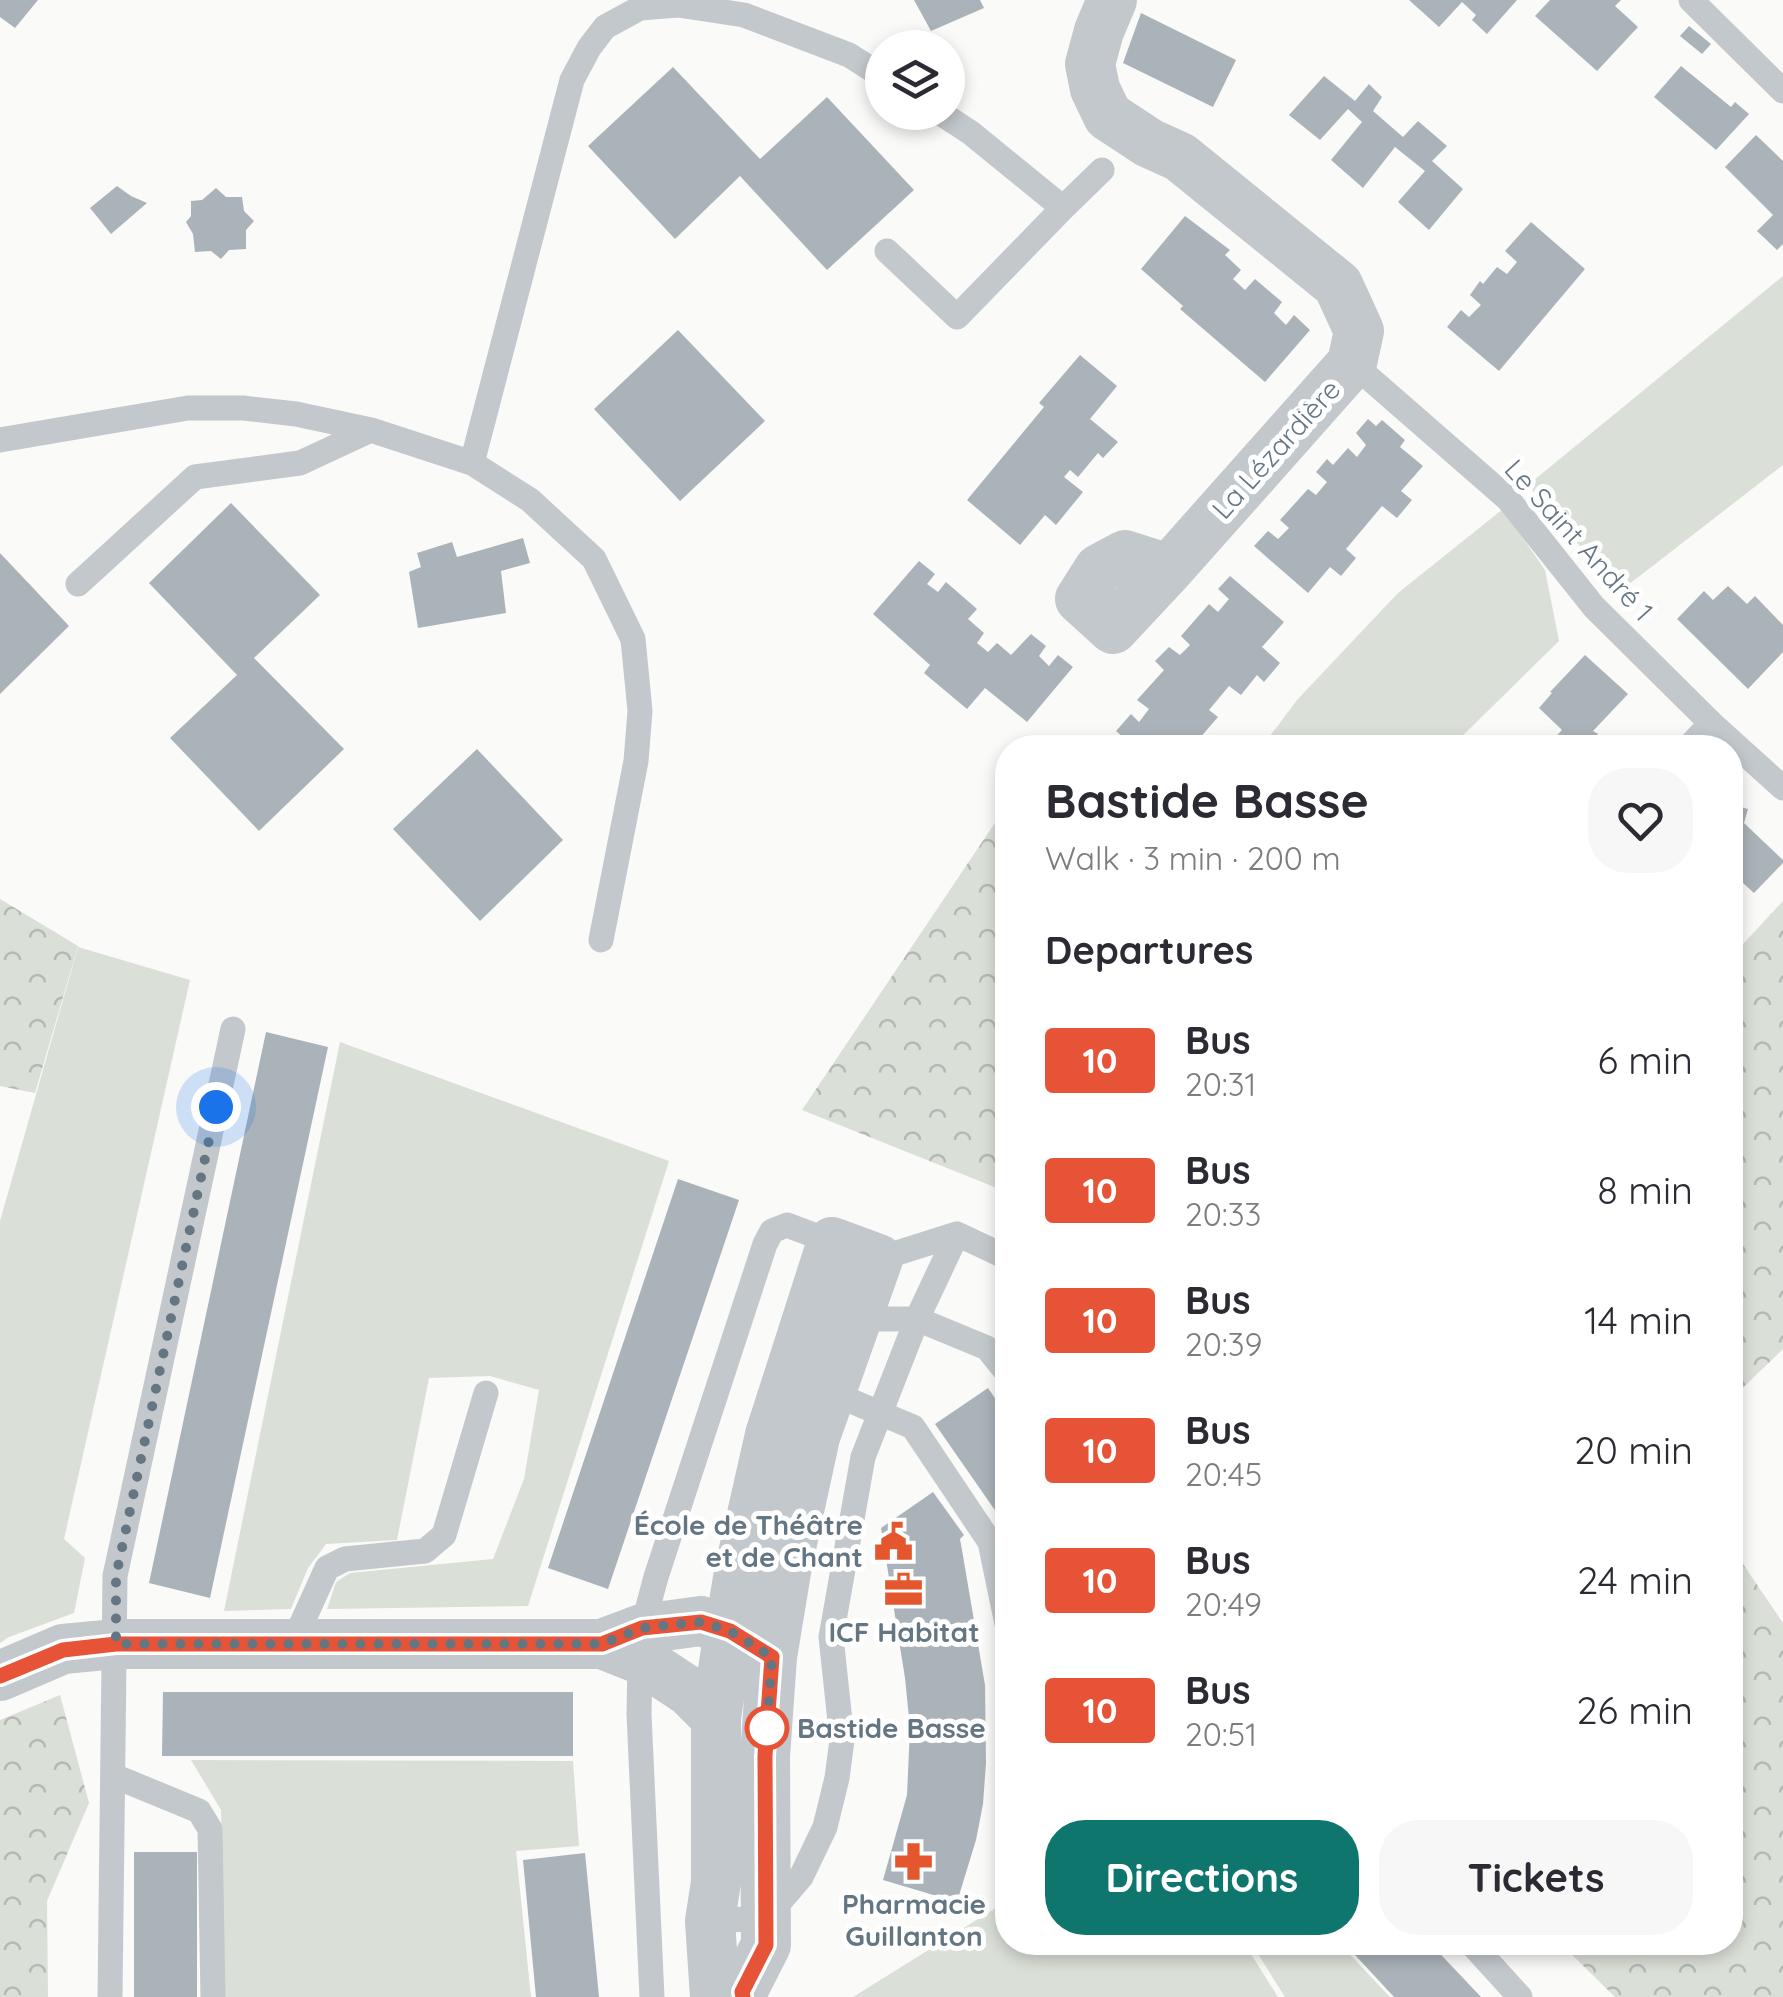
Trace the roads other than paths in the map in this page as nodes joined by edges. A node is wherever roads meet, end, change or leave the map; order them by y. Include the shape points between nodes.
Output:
1 (1112, 0) edge
2 (1691, 0) edge
3 (865, 65) edge
4 (1781, 86) edge
5 (965, 129) edge
6 (1102, 170) dead end
7 (1063, 208) junction
8 (886, 252) dead end
9 (1352, 364) junction
10 (371, 430) junction
11 (0, 440) edge
12 (472, 463) junction
13 (1170, 568) dead end
14 (78, 584) dead end
15 (1711, 723) junction
16 (1700, 735) edge
17 (1724, 735) edge
18 (1743, 752) edge
19 (1783, 788) edge
20 (600, 940) dead end
21 (233, 1029) dead end
22 (957, 1234) junction
23 (832, 1242) junction
24 (995, 1252) edge
25 (878, 1259) junction
26 (857, 1319) junction
27 (917, 1320) junction
28 (995, 1358) edge
29 (486, 1393) dead end
30 (832, 1393) junction
31 (879, 1412) junction
32 (995, 1566) edge
33 (730, 1631) junction
34 (116, 1644) junction
35 (628, 1644) junction
36 (292, 1645) junction
37 (772, 1657) junction
38 (0, 1676) edge
39 (716, 1718) junction
40 (114, 1776) junction
41 (766, 1918) junction
42 (710, 1921) junction
43 (1482, 1955) edge
44 (110, 1997) edge
45 (213, 1997) edge
46 (652, 1997) edge
47 (715, 1997) edge
48 (743, 1997) edge
49 (1520, 1997) edge

1 - 9 street, La Lézardière via 1090,64 1108,116 1180,157 1338,285 1359,331
2 - 4 lane
3 - 12 lane via 744,15 678,5 640,8 605,27 572,80
5 - 7 lane
6 - 7 lane
7 - 8 lane via 957,318
9 - 13 street, La Lézardière
9 - 15 lane, Le Saint André 1 via 1508,499 1594,606
10 - 11 lane via 296,414 188,408
10 - 12 lane
10 - 14 lane via 300,463 195,478
12 - 20 lane via 530,500 594,559 632,639 640,711 636,762
15 - 16 lane
15 - 17 lane, Le Saint André 1
18 - 19 lane, Le Saint André 1
21 - 34 lane via 116,1576
22 - 24 lane
22 - 25 lane
22 - 27 lane
23 - 25 street
23 - 33 street via 770,1435
23 - 35 lane via 787,1225 772,1230 764,1244
25 - 26 street
26 - 27 lane
26 - 30 street
27 - 28 lane via 987,1348
27 - 31 lane
29 - 36 lane via 444,1535 424,1551 346,1559 327,1568
30 - 31 lane
30 - 37 street via 815,1437
31 - 32 lane via 913,1427 990,1542
31 - 41 lane via 862,1457 831,1637 842,1740 837,1778 801,1878
33 - 35 street via 701,1622
33 - 37 street
33 - 39 street
34 - 36 street
34 - 38 street via 63,1650
34 - 40 lane
35 - 36 street
35 - 39 street
35 - 46 lane via 639,1714
37 - 39 street
37 - 41 street
39 - 42 street
40 - 44 lane
40 - 45 lane via 199,1811 210,1830
41 - 42 lane
41 - 48 street via 766,1945
42 - 47 street
43 - 49 lane

